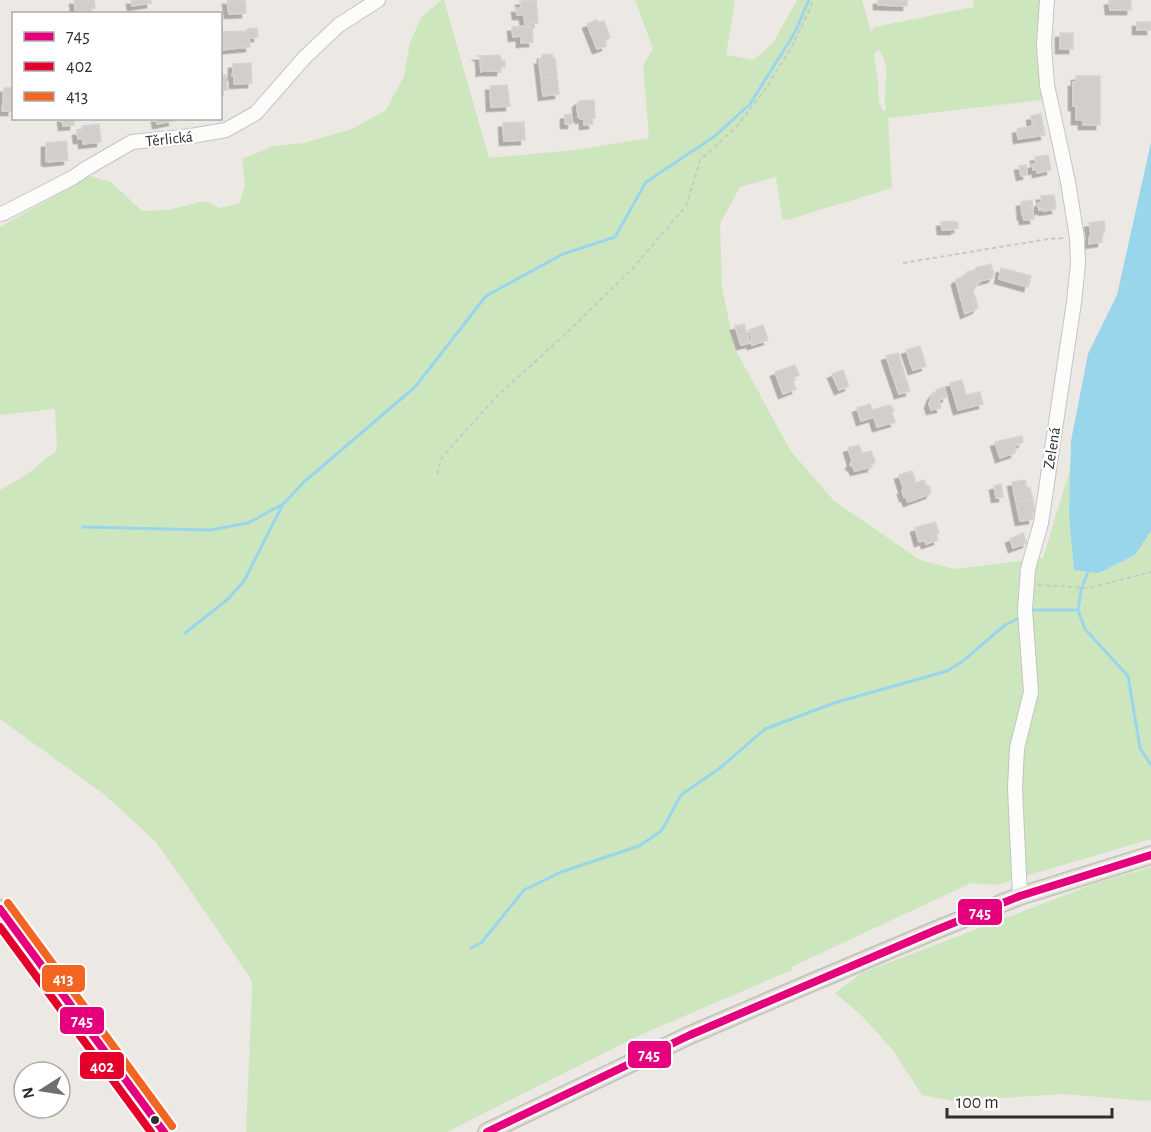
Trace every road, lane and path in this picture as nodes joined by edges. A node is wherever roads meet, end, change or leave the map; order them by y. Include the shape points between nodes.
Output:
1 (378, 0) edge
2 (814, 0) edge
3 (1047, 0) edge
4 (0, 214) edge
5 (1077, 238) junction
6 (903, 263) dead end
7 (437, 474) dead end
8 (1151, 572) edge
9 (1027, 585) junction
10 (1151, 855) edge
11 (1020, 896) junction
12 (0, 909) edge
13 (164, 1132) edge
14 (487, 1132) edge

1 - 4 street, Těrlická via 339,25 256,113 226,130 132,142
2 - 7 path via 764,91 736,127 700,159 686,206 633,268 498,395 442,457
3 - 5 street, Zelená via 1047,86
5 - 6 path via 1048,238
5 - 9 street, Zelená via 1072,312 1041,523
8 - 9 path via 1089,588
9 - 11 street, Zelená via 1031,692 1017,748 1015,788
10 - 11 main road
11 - 14 main road via 711,1026
12 - 13 main road

